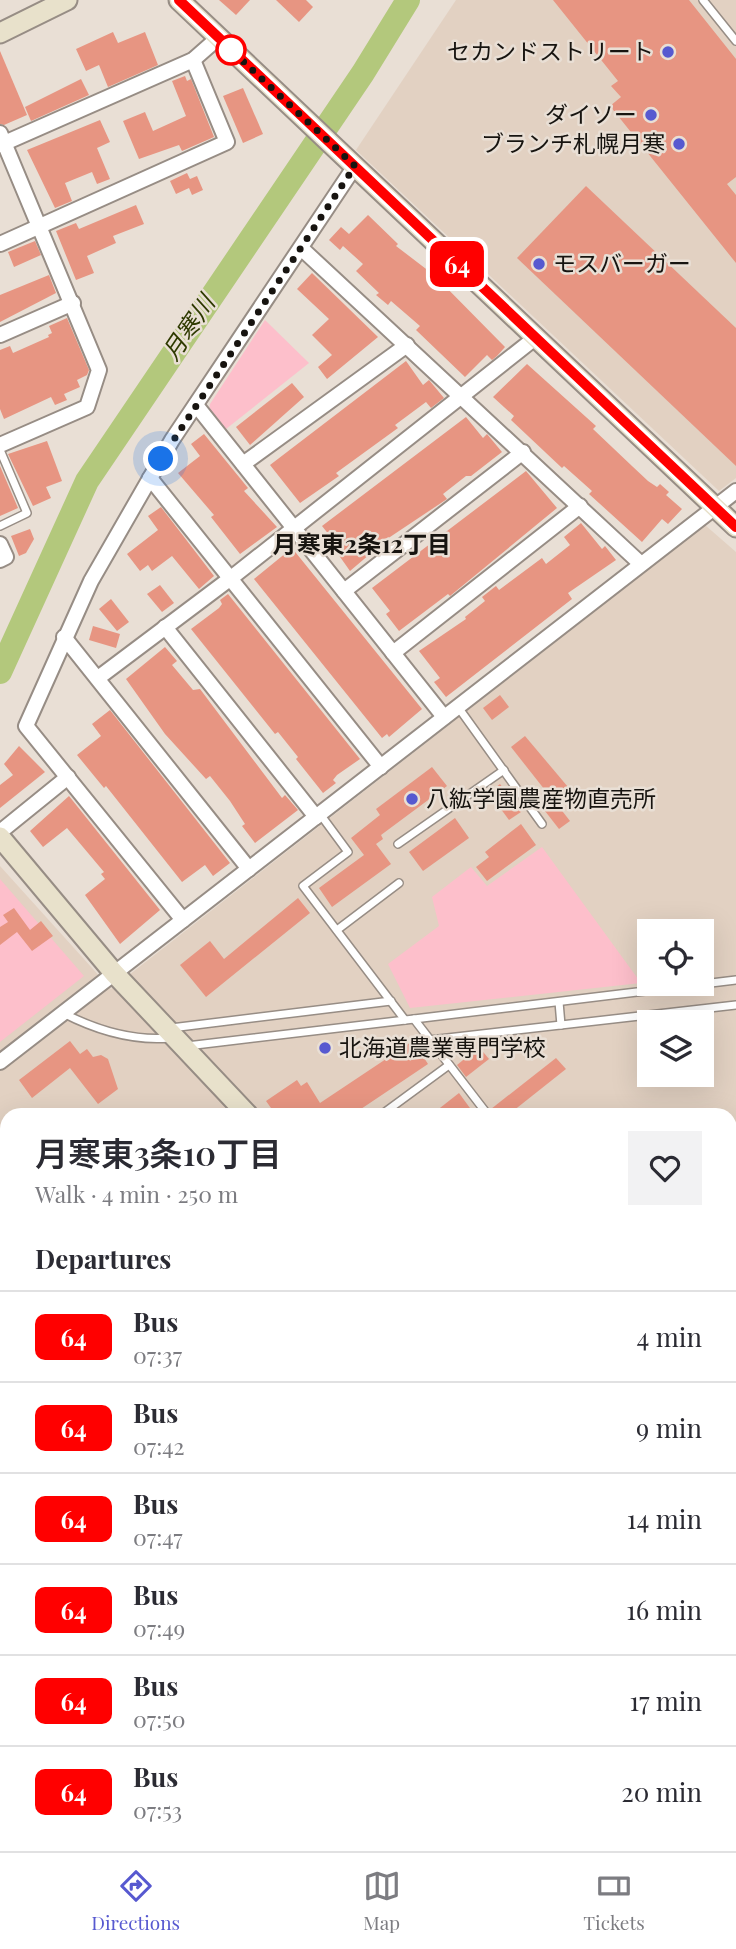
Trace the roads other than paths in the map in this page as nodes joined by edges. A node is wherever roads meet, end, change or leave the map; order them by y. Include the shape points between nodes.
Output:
1 (67, 0) edge
2 (179, 0) edge
3 (704, 0) edge
4 (0, 33) edge
5 (218, 38) junction
6 (736, 41) edge
7 (193, 60) junction
8 (1, 140) edge
9 (350, 161) junction
10 (40, 226) junction
11 (0, 244) edge
12 (301, 248) junction
13 (73, 303) junction
14 (0, 335) edge
15 (535, 338) junction
16 (407, 345) junction
17 (463, 396) junction
18 (196, 405) junction
19 (0, 447) edge
20 (523, 452) junction
21 (243, 464) junction
22 (150, 478) junction
23 (736, 491) edge
24 (580, 506) junction
25 (715, 507) junction
26 (0, 526) edge
27 (736, 527) edge
28 (293, 528) junction
29 (0, 544) edge
30 (0, 560) edge
31 (641, 564) junction
32 (231, 578) junction
33 (344, 591) junction
34 (165, 628) junction
35 (64, 637) junction
36 (393, 653) junction
37 (98, 678) junction
38 (458, 707) junction
39 (444, 717) junction
40 (381, 767) junction
41 (504, 770) junction
42 (68, 777) junction
43 (318, 815) junction
44 (542, 824) dead end
45 (0, 834) edge
46 (398, 844) dead end
47 (249, 869) junction
48 (399, 883) dead end
49 (183, 920) junction
50 (337, 930) junction
51 (114, 973) junction
52 (736, 980) edge
53 (391, 1002) junction
54 (559, 1002) junction
55 (736, 1005) edge
56 (62, 1013) junction
57 (410, 1020) junction
58 (561, 1025) junction
59 (176, 1037) junction
60 (430, 1040) junction
61 (0, 1062) edge
62 (449, 1065) junction
63 (242, 1108) edge
64 (391, 1108) edge
65 (483, 1108) edge

1 - 4 street
2 - 5 street
3 - 6 lane
5 - 7 street
5 - 9 street
7 - 8 street
7 - 10 street via 227,142
8 - 10 street
9 - 12 street
9 - 15 street
10 - 11 street
10 - 13 street
12 - 16 street
12 - 18 street
13 - 14 street
13 - 19 street via 99,370 87,407
15 - 17 street
15 - 25 street
16 - 17 street
16 - 21 street
17 - 20 street
17 - 28 street
18 - 21 street
18 - 22 street
19 - 26 lane via 27,513
20 - 24 street
20 - 33 street
21 - 28 street
22 - 32 street
22 - 35 street
23 - 25 street
24 - 31 street
24 - 36 street
25 - 27 street
25 - 31 street
28 - 32 street
28 - 33 street
29 - 30 street via 6,557
31 - 38 street
32 - 34 street
32 - 40 street
33 - 36 street
34 - 37 street
34 - 43 street
35 - 37 street
35 - 42 street via 26,726
36 - 39 street
37 - 47 street
38 - 39 street
38 - 41 lane
39 - 40 street
40 - 43 street
41 - 44 lane
41 - 46 lane
42 - 45 street
42 - 49 street
43 - 47 street
43 - 50 lane via 348,852 303,886
45 - 51 street
47 - 49 street
48 - 50 lane
49 - 51 street
50 - 53 lane
51 - 56 street
51 - 59 street
52 - 54 lane
53 - 57 lane
53 - 59 lane
54 - 57 lane
54 - 58 lane
55 - 58 lane
56 - 59 lane via 87,1025 144,1040
56 - 61 street
57 - 59 lane
57 - 60 lane
58 - 60 lane
59 - 63 street
60 - 62 lane
62 - 64 lane
62 - 65 lane

